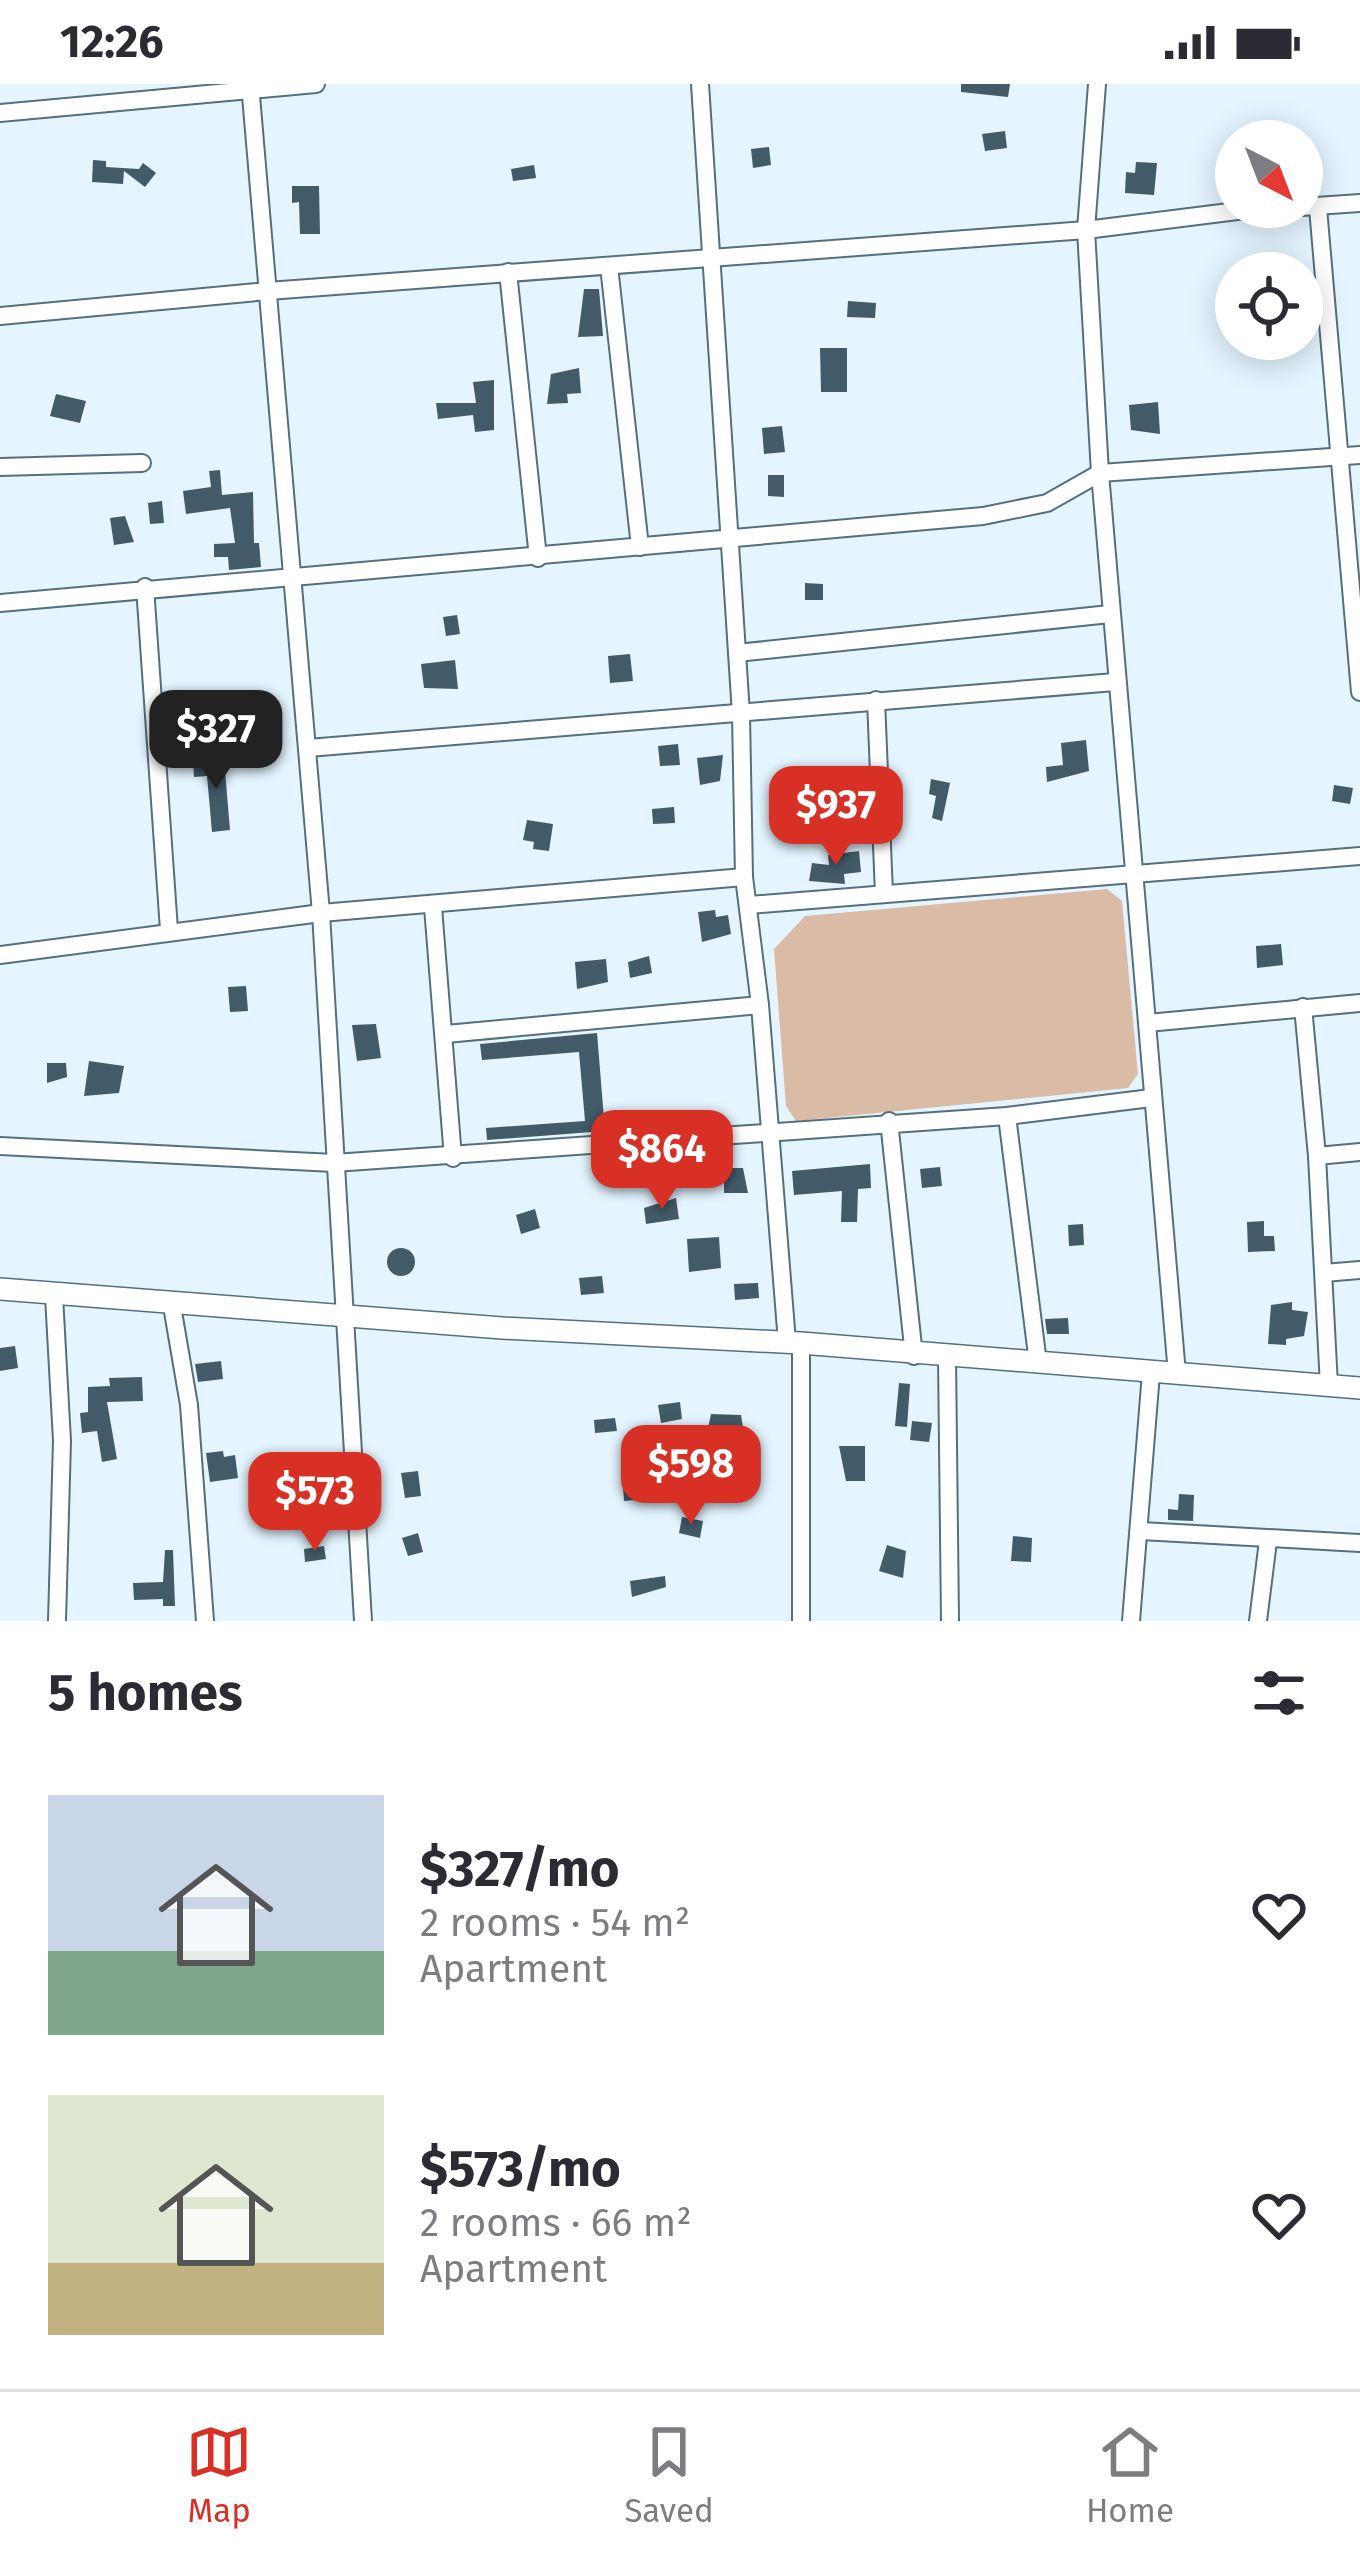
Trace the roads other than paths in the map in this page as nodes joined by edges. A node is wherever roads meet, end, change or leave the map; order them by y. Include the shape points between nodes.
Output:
1 (316, 84) edge
2 (700, 84) edge
3 (1097, 84) edge
4 (250, 87) edge
5 (0, 113) edge
6 (1360, 203) edge
7 (1323, 206) edge
8 (1215, 214) edge
9 (1313, 228) edge
10 (1086, 230) junction
11 (712, 259) junction
12 (609, 266) junction
13 (508, 272) junction
14 (268, 291) junction
15 (0, 316) edge
16 (1351, 456) edge
17 (142, 463) dead end
18 (0, 467) edge
19 (1100, 473) junction
20 (729, 540) junction
21 (640, 547) junction
22 (538, 558) junction
23 (290, 576) junction
24 (145, 587) junction
25 (0, 603) edge
26 (1357, 606) edge
27 (1110, 614) junction
28 (737, 653) junction
29 (1115, 682) junction
30 (1360, 692) edge
31 (875, 700) junction
32 (741, 714) junction
33 (308, 748) junction
34 (1360, 856) edge
35 (1138, 873) junction
36 (744, 878) junction
37 (884, 894) junction
38 (749, 904) junction
39 (433, 907) junction
40 (321, 913) junction
41 (169, 930) junction
42 (0, 955) edge
43 (1360, 1003) edge
44 (760, 1005) junction
45 (1303, 1007) junction
46 (1148, 1023) junction
47 (446, 1034) junction
48 (1151, 1098) junction
49 (1007, 1116) junction
50 (890, 1121) junction
51 (768, 1132) junction
52 (0, 1146) edge
53 (1360, 1152) edge
54 (1317, 1156) junction
55 (453, 1158) junction
56 (334, 1163) junction
57 (1360, 1270) edge
58 (1324, 1273) junction
59 (0, 1289) edge
60 (54, 1296) junction
61 (172, 1306) junction
62 (347, 1313) junction
63 (794, 1343) junction
64 (914, 1356) junction
65 (947, 1357) junction
66 (1038, 1363) junction
67 (1151, 1372) junction
68 (1177, 1374) junction
69 (1329, 1386) junction
70 (1360, 1388) edge
71 (1141, 1531) junction
72 (1268, 1541) junction
73 (1360, 1543) edge
74 (56, 1621) edge
75 (205, 1621) edge
76 (363, 1621) edge
77 (801, 1621) edge
78 (950, 1621) edge
79 (1131, 1621) edge
80 (1258, 1621) edge

1 - 4 street
2 - 11 street
3 - 10 street
4 - 5 street
4 - 14 street
6 - 7 street
8 - 10 street
9 - 16 street
10 - 11 street
10 - 19 street
11 - 12 street
11 - 20 street
12 - 13 street
12 - 21 street
13 - 14 street
13 - 22 street
14 - 15 street
14 - 23 street
16 - 19 street
16 - 26 street
17 - 18 street
19 - 20 street via 1048,503 983,516
19 - 27 street
20 - 21 street
20 - 28 street
21 - 22 street
22 - 23 street
23 - 24 street
23 - 33 street
24 - 25 street
24 - 41 street
26 - 30 street
27 - 28 street
27 - 29 street
28 - 32 street
29 - 31 street
29 - 35 street
31 - 32 street
31 - 37 street
32 - 33 street
32 - 36 street
33 - 40 street
34 - 35 street
35 - 37 street
35 - 46 street
36 - 38 street
36 - 39 street
37 - 38 street
38 - 44 street
39 - 40 street
39 - 47 street
40 - 41 street
40 - 56 street
41 - 42 street
43 - 45 street
44 - 47 street
44 - 51 street
45 - 46 street
45 - 54 street
46 - 48 street
47 - 55 street
48 - 49 street
48 - 68 street
49 - 50 street
49 - 66 street
50 - 51 street
50 - 64 street
51 - 55 street
51 - 63 street
52 - 56 street
53 - 54 street
54 - 58 street
55 - 56 street
56 - 62 street
57 - 58 street
58 - 69 street
59 - 60 street
60 - 61 street
60 - 74 street via 62,1441
61 - 62 street
61 - 75 street via 189,1405
62 - 63 street
62 - 76 street
63 - 64 street
63 - 77 street
64 - 65 street
65 - 66 street
65 - 78 street
66 - 67 street
67 - 68 street
67 - 71 street
68 - 69 street
69 - 70 street
71 - 72 street
71 - 79 street
72 - 73 street
72 - 80 street

